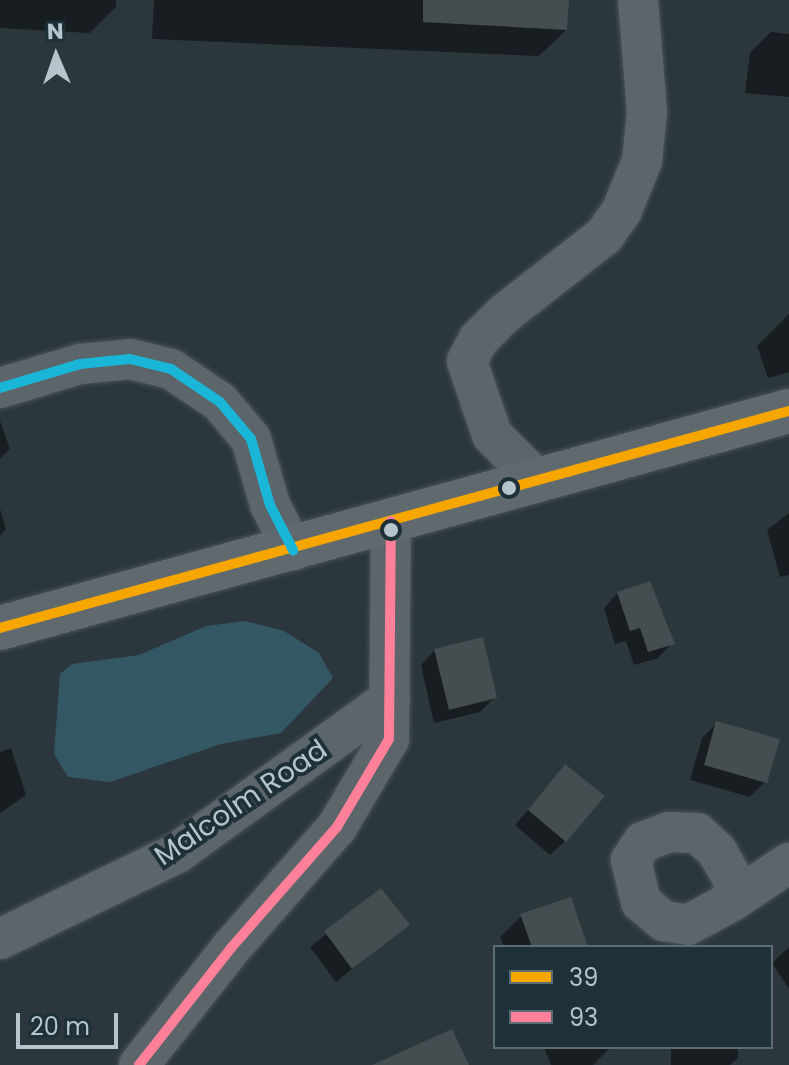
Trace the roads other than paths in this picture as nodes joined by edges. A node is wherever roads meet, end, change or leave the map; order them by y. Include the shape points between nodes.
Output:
1 (638, 0) edge
2 (0, 388) edge
3 (789, 411) edge
4 (536, 479) junction
5 (391, 521) junction
6 (293, 550) junction
7 (0, 628) edge
8 (390, 699) junction
9 (789, 863) edge
10 (741, 894) dead end
11 (0, 939) edge
12 (139, 1065) edge

1 - 4 street via 647,112 642,161 622,210 604,236 504,314 478,340 467,361 492,435
2 - 6 street via 80,364 130,359 171,369 220,402 251,439 270,505
3 - 4 street
4 - 5 street
5 - 6 street
5 - 8 street
6 - 7 street
8 - 11 street, Malcolm Road via 177,853
8 - 12 street via 389,739 337,827 231,948
9 - 10 street

